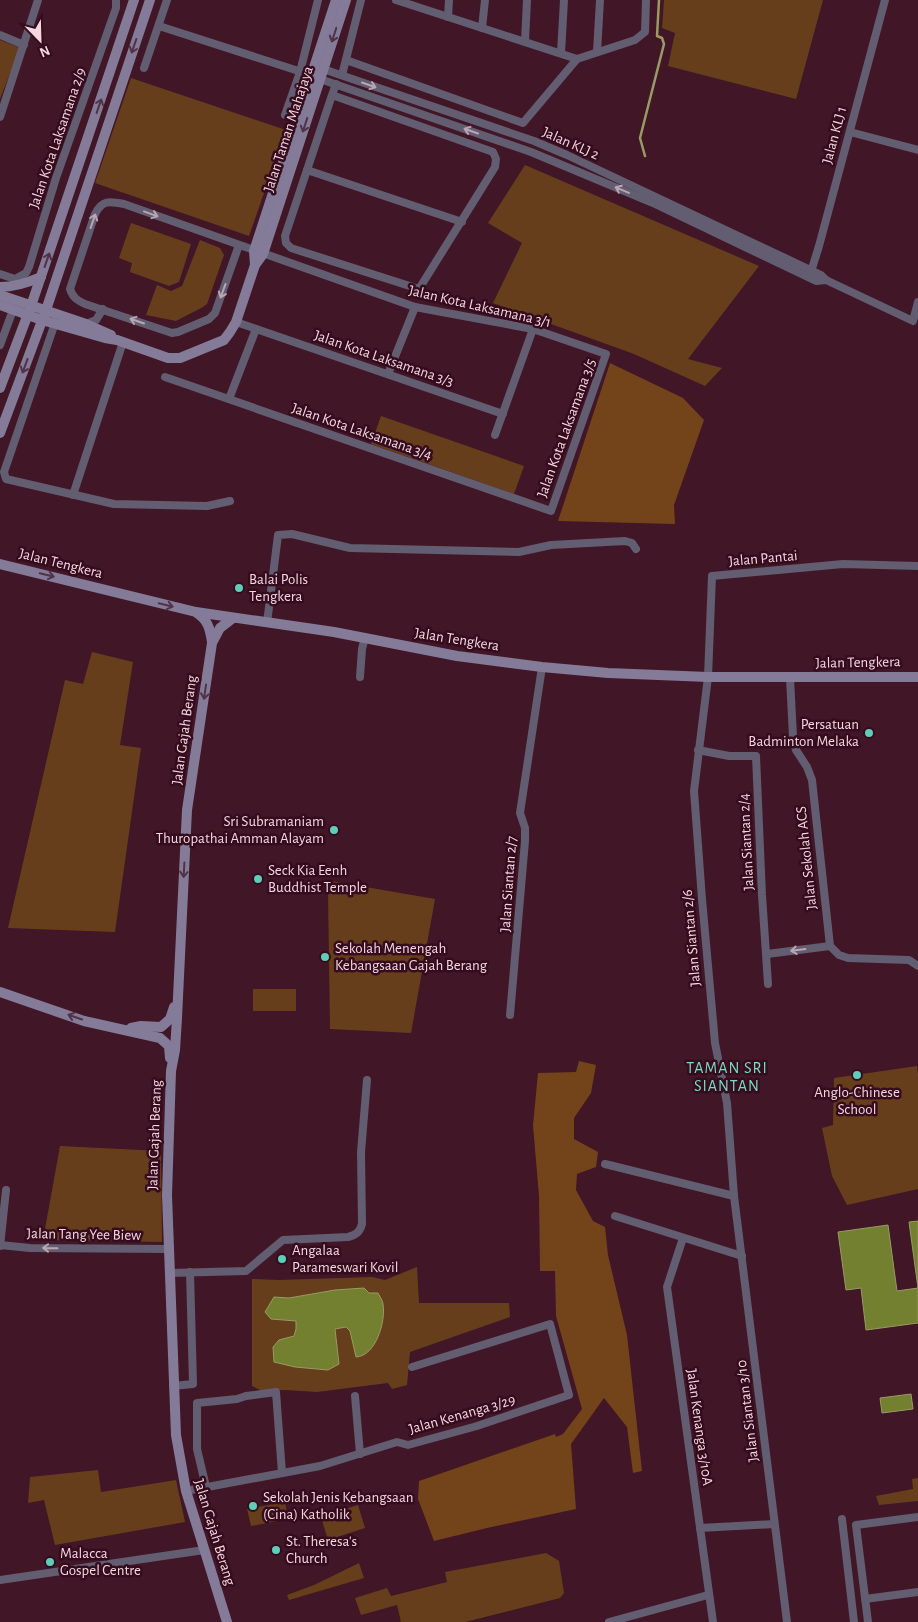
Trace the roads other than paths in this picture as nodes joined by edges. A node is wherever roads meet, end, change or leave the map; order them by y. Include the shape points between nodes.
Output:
1 (38, 0) edge
2 (116, 0) edge
3 (150, 0) edge
4 (167, 0) edge
5 (318, 0) edge
6 (336, 0) edge
7 (346, 0) edge
8 (361, 0) edge
9 (396, 0) edge
10 (449, 0) edge
11 (485, 0) edge
12 (527, 0) edge
13 (564, 0) edge
14 (600, 0) edge
15 (646, 0) edge
16 (885, 0) edge
17 (134, 1) edge
18 (448, 17) junction
19 (159, 26) junction
20 (482, 28) junction
21 (0, 35) edge
22 (524, 41) junction
23 (24, 45) junction
24 (597, 52) junction
25 (561, 53) junction
26 (577, 59) junction
27 (346, 60) junction
28 (144, 68) dead end
29 (300, 72) junction
30 (318, 74) junction
31 (342, 76) junction
32 (336, 84) junction
33 (332, 95) junction
34 (285, 114) dead end
35 (0, 117) edge
36 (850, 132) junction
37 (918, 150) edge
38 (307, 170) junction
39 (654, 200) junction
40 (462, 222) junction
41 (239, 246) junction
42 (259, 253) junction
43 (0, 274) edge
44 (810, 274) junction
45 (41, 277) junction
46 (0, 287) edge
47 (0, 295) edge
48 (918, 302) edge
49 (0, 305) edge
50 (415, 307) junction
51 (103, 309) junction
52 (13, 310) junction
53 (29, 310) junction
54 (44, 315) junction
55 (236, 322) junction
56 (55, 324) junction
57 (86, 324) junction
58 (256, 329) junction
59 (533, 329) junction
60 (120, 341) junction
61 (0, 346) edge
62 (606, 354) joint
63 (388, 374) junction
64 (165, 377) dead end
65 (0, 388) edge
66 (229, 399) junction
67 (503, 414) junction
68 (0, 433) edge
69 (495, 435) dead end
70 (73, 495) junction
71 (230, 501) dead end
72 (551, 511) joint
73 (636, 549) dead end
74 (0, 564) edge
75 (918, 566) edge
76 (196, 612) junction
77 (233, 618) junction
78 (267, 623) junction
79 (365, 637) junction
80 (212, 644) junction
81 (542, 667) junction
82 (360, 677) dead end
83 (708, 677) junction
84 (918, 677) edge
85 (790, 678) junction
86 (698, 750) junction
87 (830, 946) junction
88 (767, 954) junction
89 (918, 966) edge
90 (768, 984) dead end
91 (178, 986) junction
92 (0, 992) edge
93 (510, 1015) dead end
94 (122, 1029) junction
95 (171, 1071) junction
96 (367, 1080) dead end
97 (605, 1164) dead end
98 (6, 1190) dead end
99 (734, 1196) junction
100 (615, 1216) dead end
101 (683, 1238) junction
102 (0, 1245) edge
103 (168, 1249) junction
104 (742, 1256) junction
105 (190, 1272) junction
106 (170, 1273) junction
107 (412, 1367) dead end
108 (173, 1386) junction
109 (355, 1396) dead end
110 (360, 1454) junction
111 (282, 1474) junction
112 (206, 1487) junction
113 (186, 1491) junction
114 (918, 1517) edge
115 (842, 1519) dead end
116 (774, 1524) junction
117 (700, 1528) junction
118 (204, 1550) junction
119 (0, 1580) edge
120 (918, 1592) edge
121 (708, 1595) junction
122 (865, 1599) junction
123 (227, 1622) edge
124 (609, 1622) edge
125 (712, 1622) edge
126 (786, 1622) edge
127 (854, 1622) edge
128 (868, 1622) edge

1 - 23 street
2 - 43 street, Jalan Kota Laksamana 2/9 via 29,267 26,273 15,279
3 -> 54 street
4 - 19 street
5 - 29 street
6 - 30 street, Jalan Taman Mahajaya via 319,52
7 -> 30 street, Jalan Taman Mahajaya
8 - 27 street
9 - 18 street
10 - 18 street
11 - 20 street
12 - 22 street
13 - 25 street
14 - 24 street
15 - 24 street via 644,32 635,40
16 - 36 street, Jalan KLJ 1
45 -> 17 street
18 - 20 street
19 - 28 street
19 - 29 street
20 - 22 street
21 - 23 street
22 - 25 street
23 - 35 street
24 - 26 street
25 - 26 street
26 - 27 street via 523,123
27 - 31 street
29 - 30 street
29 - 34 street
30 - 31 street, Jalan KLJ 2
30 - 32 street, Jalan KLJ 2
30 -> 42 street, Jalan Taman Mahajaya
30 - 42 street, Jalan Taman Mahajaya via 305,95
31 -> 39 street, Jalan KLJ 2 via 534,141
32 - 33 street
39 -> 32 street, Jalan KLJ 2 via 531,152
33 - 38 street
33 - 40 street via 493,152 496,167
36 - 37 street
36 - 44 street, Jalan KLJ 1
38 - 40 street
38 - 40 street via 285,236 291,248 419,289
39 - 44 street, Jalan KLJ 2
41 - 42 street, Jalan Kota Laksamana 3/1
41 -> 51 street via 215,313 209,319 172,333
51 -> 41 street, Jalan Kota Laksamana 3/1 via 75,300 70,289 95,214 105,203 124,204
42 - 50 street, Jalan Kota Laksamana 3/1
42 - 55 street, Jalan Taman Mahajaya
44 - 48 street, Jalan KLJ 2 via 821,275 913,321
45 - 46 street
45 - 53 street
47 - 53 street
49 - 52 street
50 - 59 street, Jalan Kota Laksamana 3/1
50 - 63 street
51 - 57 street via 96,320
52 - 53 street
52 - 61 street
53 - 54 street
53 - 65 street
54 - 56 street, Jalan Taman Mahajaya
54 - 57 street, Jalan Taman Mahajaya
54 -> 68 street
55 - 58 street, Jalan Kota Laksamana 3/3
55 - 60 street, Jalan Taman Mahajaya via 224,340 180,358 168,358
56 - 60 street, Jalan Taman Mahajaya
56 - 70 street via 4,472 6,479
57 - 60 street, Jalan Taman Mahajaya
58 - 63 street, Jalan Kota Laksamana 3/3
58 - 66 street
59 - 62 street, Jalan Kota Laksamana 3/1
59 - 67 street
60 - 70 street
62 - 72 street, Jalan Kota Laksamana 3/5
63 - 67 street, Jalan Kota Laksamana 3/3
64 - 66 street, Jalan Kota Laksamana 3/4
66 - 72 street, Jalan Kota Laksamana 3/4
67 - 69 street
70 - 71 street via 114,504 207,506
73 - 78 street via 625,541 551,546 519,552 350,548 292,534 278,534
74 -> 76 street, Jalan Tengkera
75 - 83 street, Jalan Pantai via 844,564 712,576
76 - 77 street, Jalan Tengkera
76 - 80 street, Jalan Gajah Berang via 207,622
77 - 78 street, Jalan Tengkera
77 - 80 street, Jalan Gajah Berang via 220,628
78 - 79 street, Jalan Tengkera
79 - 81 street, Jalan Tengkera via 457,656
79 - 82 street
80 -> 91 street, Jalan Gajah Berang via 187,810
81 - 83 street, Jalan Tengkera
81 - 93 street, Jalan Siantan 2/7 via 520,813 526,841
83 - 85 street, Jalan Tengkera
83 - 86 street, Jalan Siantan 2/6
84 - 85 street, Jalan Tengkera
85 - 87 street, Jalan Sekolah ACS via 793,737 796,750 812,780
86 - 88 street, Jalan Siantan 2/4 via 729,756 756,756
86 - 99 street, Jalan Siantan 2/6 via 694,791 706,959 715,1043 726,1103
87 -> 88 street
87 - 89 street via 848,958 909,960
88 - 90 street, Jalan Siantan 2/4
91 - 94 street via 173,1013 167,1024
91 - 95 street, Jalan Gajah Berang
94 -> 92 street via 84,1021
94 - 95 street via 165,1041 169,1046
95 - 103 street, Jalan Gajah Berang
96 - 105 street via 361,1152 361,1230 348,1237 283,1240 246,1271
97 - 99 street
98 - 102 street
99 - 104 street, Jalan Siantan 3/10
100 - 101 street
101 - 104 street
101 - 117 street, Jalan Kenanga 3/10A via 667,1287
103 -> 102 street, Jalan Tang Yee Biew
103 - 106 street, Jalan Gajah Berang
104 - 116 street, Jalan Siantan 3/10
105 - 106 street
105 - 108 street via 193,1384
106 - 108 street, Jalan Gajah Berang
107 - 110 street, Jalan Kenanga 3/29 via 550,1324 569,1395 408,1446 397,1442
108 - 113 street, Jalan Gajah Berang via 176,1435
109 - 110 street
110 - 111 street, Jalan Kenanga 3/29
111 - 112 street, Jalan Kenanga 3/29
111 - 112 street via 276,1392 197,1403 197,1449
112 - 113 street, Jalan Kenanga 3/29
113 - 118 street, Jalan Gajah Berang
114 - 122 street via 856,1525
115 - 127 street
116 - 117 street
116 - 126 street, Jalan Siantan 3/10
117 - 121 street, Jalan Kenanga 3/10A
118 - 119 street
118 - 123 street, Jalan Gajah Berang
120 - 122 street
121 - 124 street
121 - 125 street, Jalan Kenanga 3/10A
122 - 128 street

